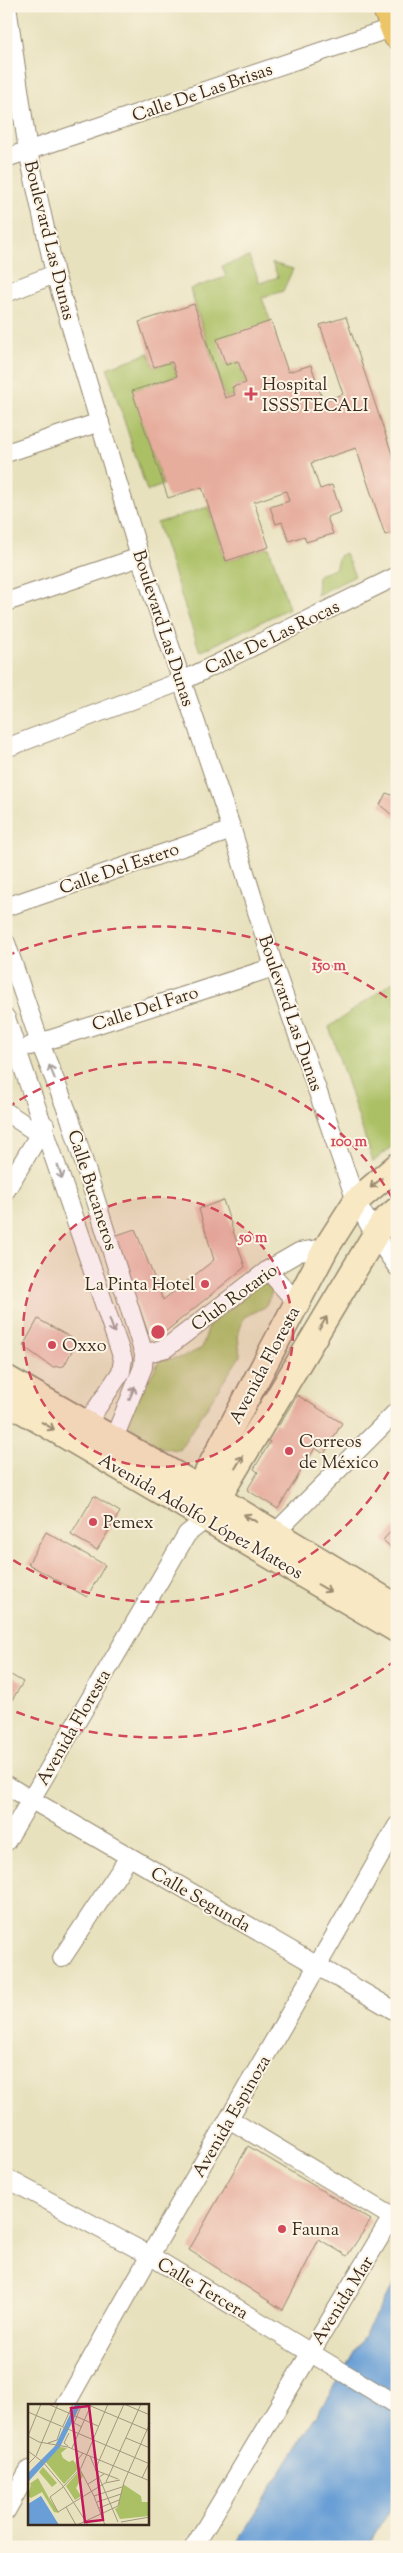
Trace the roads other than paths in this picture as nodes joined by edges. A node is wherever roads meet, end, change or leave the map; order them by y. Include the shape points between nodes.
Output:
1 (7, 9) edge
2 (393, 24) edge
3 (28, 151) junction
4 (6, 158) edge
5 (55, 274) junction
6 (6, 293) edge
7 (100, 422) junction
8 (6, 453) edge
9 (140, 557) junction
10 (397, 576) edge
11 (6, 602) edge
12 (182, 681) junction
13 (6, 748) edge
14 (232, 830) junction
15 (6, 907) edge
16 (6, 943) edge
17 (274, 967) junction
18 (6, 1018) edge
19 (40, 1043) junction
20 (16, 1050) junction
21 (6, 1112) edge
22 (70, 1118) junction
23 (42, 1130) junction
24 (397, 1166) edge
25 (6, 1190) edge
26 (356, 1201) junction
27 (397, 1210) edge
28 (375, 1235) junction
29 (326, 1248) junction
30 (397, 1267) edge
31 (268, 1270) junction
32 (297, 1303) junction
33 (144, 1354) junction
34 (6, 1378) edge
35 (6, 1401) edge
36 (397, 1411) edge
37 (87, 1423) junction
38 (114, 1438) junction
39 (200, 1510) junction
40 (275, 1533) junction
41 (397, 1607) edge
42 (397, 1630) edge
43 (6, 1785) edge
44 (31, 1800) junction
45 (397, 1826) edge
46 (6, 1842) edge
47 (129, 1856) junction
48 (62, 1958) dead end
49 (318, 1967) junction
50 (395, 2012) edge
51 (229, 2119) junction
52 (6, 2178) edge
53 (149, 2256) junction
54 (315, 2355) junction
55 (66, 2404) edge
56 (397, 2404) edge
57 (28, 2472) edge
58 (6, 2510) edge
59 (194, 2547) edge

1 - 3 street, Boulevard Las Dunas
2 - 3 street, Calle De Las Brisas
3 - 4 street, Calle De Las Brisas
3 - 5 street, Boulevard Las Dunas
5 - 6 street
5 - 7 street, Boulevard Las Dunas
7 - 8 street
7 - 9 street, Boulevard Las Dunas
9 - 11 street
9 - 12 street, Boulevard Las Dunas
10 - 12 street, Calle De Las Rocas
12 - 13 street, Calle De Las Rocas
12 - 14 street, Boulevard Las Dunas
14 - 15 street, Calle Del Estero
14 - 17 street, Boulevard Las Dunas
16 - 19 street, Calle Bucaneros
17 - 19 street, Calle Del Faro
17 - 26 street, Boulevard Las Dunas
18 - 20 street, Calle Bucaneros
19 - 20 street, Calle Del Faro
22 -> 19 street, Calle Bucaneros
20 - 23 street, Calle Bucaneros
21 - 23 street
22 - 23 street
22 - 33 street, Calle Bucaneros
23 - 25 street
23 -> 37 street, Calle Bucaneros via 123,1359 121,1372
24 -> 26 main road
26 - 28 street, Boulevard Las Dunas
26 - 29 main road, Avenida Floresta
27 - 28 main road
28 - 30 street, Boulevard Las Dunas
39 -> 28 main road, Avenida Floresta
29 - 31 street, Club Rotario via 299,1252
29 - 32 main road, Avenida Floresta
31 - 32 street
31 - 33 street, Club Rotario via 166,1348
32 - 39 main road, Avenida Floresta
38 -> 33 street via 143,1367
34 - 37 main road, Avenida Adolfo López Mateos
35 -> 39 main road, Avenida Adolfo López Mateos
36 - 40 street
37 - 38 main road, Avenida Adolfo López Mateos
38 - 39 main road, Avenida Adolfo López Mateos
40 -> 39 main road, Avenida Adolfo López Mateos
39 -> 42 main road, Avenida Adolfo López Mateos
39 - 44 street, Avenida Floresta
40 - 41 main road, Avenida Adolfo López Mateos
43 - 44 street, Calle Segunda
44 - 46 street, Avenida Floresta
44 - 47 street, Calle Segunda
45 - 49 street, Avenida Espinoza
47 - 48 street
47 - 49 street, Calle Segunda
49 - 50 street, Calle Segunda
49 - 51 street, Avenida Espinoza
51 - 53 street, Avenida Espinoza
51 - 54 street, Avenida Mar via 392,2218
52 - 53 street, Calle Tercera
53 - 54 street, Calle Tercera
53 - 55 street, Avenida Espinoza
54 - 56 street, Calle Tercera
54 - 59 street, Avenida Mar
57 - 58 street

